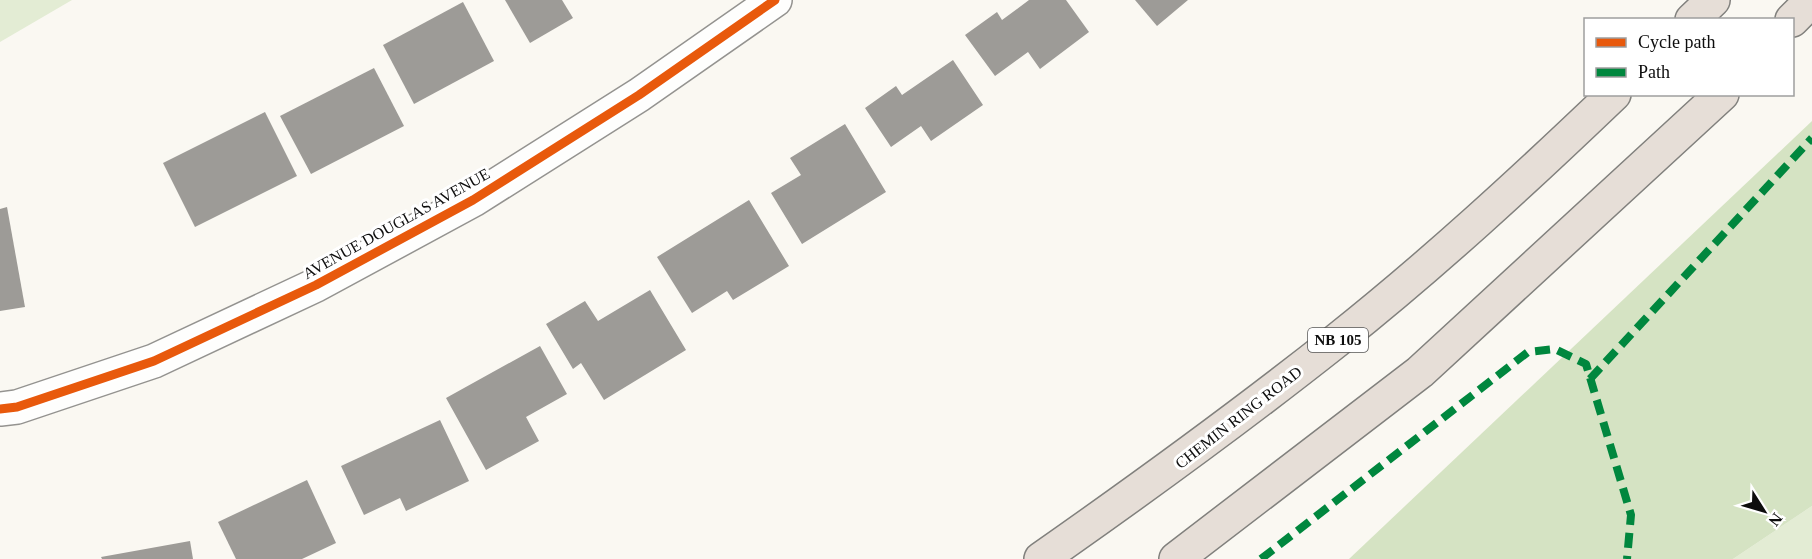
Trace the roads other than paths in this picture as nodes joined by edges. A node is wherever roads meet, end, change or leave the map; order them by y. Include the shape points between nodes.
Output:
1 (775, 0) edge
2 (1713, 0) edge
3 (1812, 0) edge
4 (1694, 18) edge
5 (1794, 18) edge
6 (1612, 96) edge
7 (1720, 96) edge
8 (0, 409) edge
9 (1041, 559) edge
10 (1176, 559) edge

1 - 8 street, AVENUE DOUGLAS AVENUE via 639,96 473,200 316,285 154,361 17,407
2 - 4 highway
3 - 5 highway
6 - 9 highway, CHEMIN RING ROAD / NB 105 via 1524,180 1337,340 1163,474
7 - 10 highway via 1420,372

